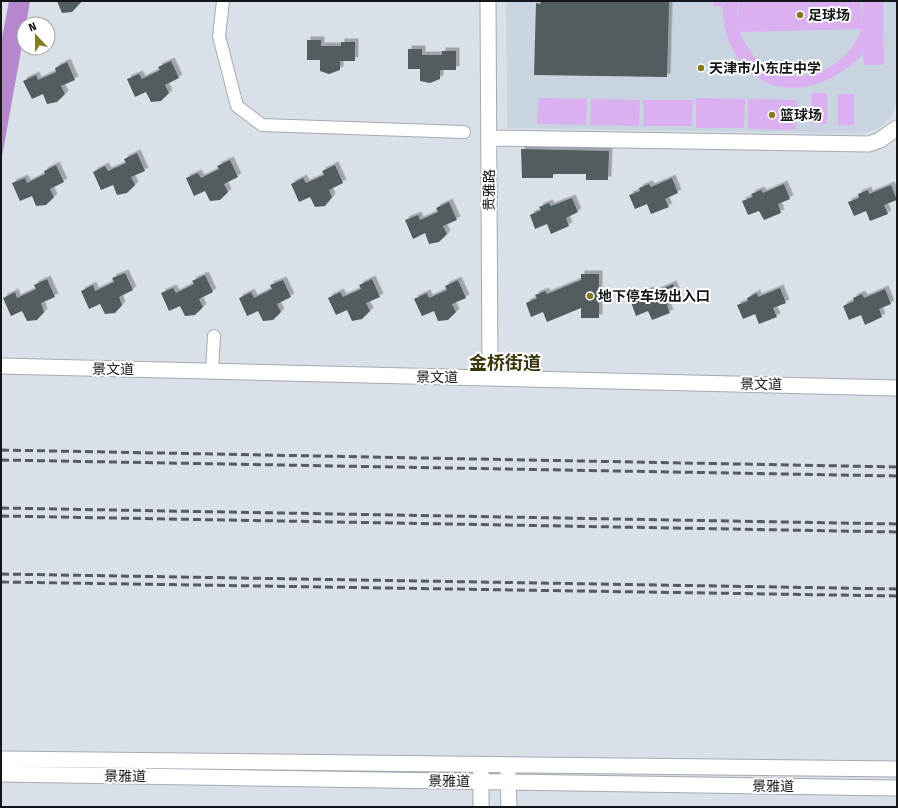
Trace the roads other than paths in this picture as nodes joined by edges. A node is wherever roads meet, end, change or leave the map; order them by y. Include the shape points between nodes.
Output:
1 (224, 1) edge
2 (488, 1) edge
3 (897, 128) edge
4 (464, 132) dead end
5 (489, 138) junction
6 (214, 336) dead end
7 (1, 366) edge
8 (212, 371) junction
9 (490, 378) junction
10 (897, 388) edge
11 (1, 759) edge
12 (481, 765) junction
13 (508, 765) junction
14 (897, 769) edge
15 (1, 774) edge
16 (481, 781) junction
17 (508, 783) junction
18 (897, 788) edge
19 (482, 807) edge
20 (509, 807) edge

1 - 4 street via 219,36 237,106 262,125
2 - 5 street, 贵雅路
3 - 5 street via 869,144
5 - 9 street, 贵雅路
6 - 8 street
7 - 8 street, 景文道
8 - 9 street, 景文道
9 - 10 street, 景文道
11 - 12 street, 景雅道
12 - 13 street, 景雅道
12 - 16 street
13 - 14 street, 景雅道
13 - 17 street
15 - 16 street, 景雅道
16 - 17 street, 景雅道
16 - 19 street
17 - 18 street, 景雅道
17 - 20 street

